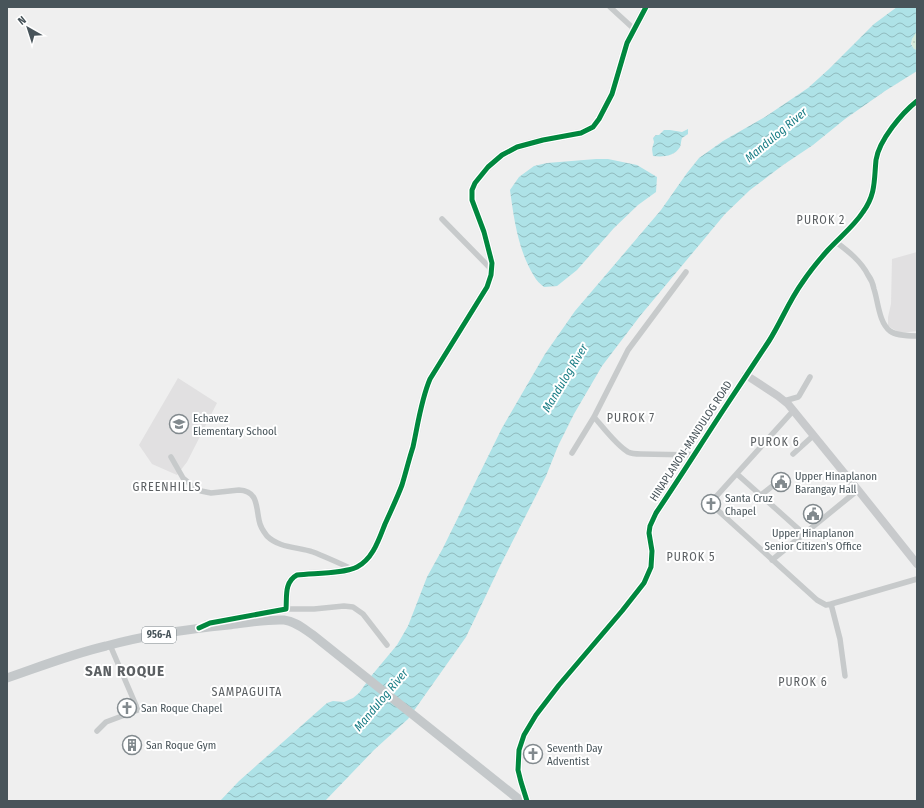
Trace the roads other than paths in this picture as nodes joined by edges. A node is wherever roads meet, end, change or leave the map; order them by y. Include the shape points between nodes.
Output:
1 (610, 7) edge
2 (646, 7) edge
3 (634, 29) junction
4 (917, 101) edge
5 (442, 219) dead end
6 (836, 242) junction
7 (492, 271) junction
8 (686, 272) dead end
9 (917, 336) edge
10 (746, 375) junction
11 (810, 377) dead end
12 (784, 401) junction
13 (793, 411) junction
14 (594, 417) junction
15 (814, 435) junction
16 (572, 453) dead end
17 (793, 454) dead end
18 (695, 455) junction
19 (171, 457) dead end
20 (736, 474) junction
21 (774, 484) dead end
22 (858, 490) junction
23 (761, 495) junction
24 (804, 534) junction
25 (772, 560) junction
26 (917, 564) edge
27 (352, 569) junction
28 (917, 579) edge
29 (832, 604) junction
30 (286, 609) junction
31 (199, 628) junction
32 (110, 644) junction
33 (387, 645) dead end
34 (845, 676) dead end
35 (7, 678) edge
36 (97, 731) dead end
37 (521, 801) edge
38 (527, 801) edge

1 - 3 street
2 - 3 street
3 - 7 street via 627,43 612,94 593,127 581,133 517,147 488,167 475,183 472,200 484,232
4 - 6 street, HINAPLANON-MANDULOG ROAD via 901,116 883,142 876,159 871,196 863,212
5 - 7 street
6 - 9 street via 850,252 868,274 883,323 890,332
6 - 10 street, HINAPLANON-MANDULOG ROAD via 801,283 770,339
7 - 27 street via 487,287 430,378 407,470 376,546 368,559
8 - 14 street via 628,350
10 - 12 street
10 - 18 street, HINAPLANON-MANDULOG ROAD
11 - 12 street via 798,397
12 - 13 street
13 - 15 street
13 - 20 street
14 - 16 street
14 - 18 street via 622,448 634,454
15 - 17 street
15 - 22 street
18 - 38 street, HINAPLANON-MANDULOG ROAD via 650,526 652,558 644,583 559,685 524,735 519,750 518,770
19 - 27 street via 183,478 200,491 211,493 243,490 250,493 257,506 261,527 272,540 282,545 314,552
20 - 23 street
20 - 25 street via 712,504
21 - 23 street
22 - 24 street
22 - 26 street
23 - 24 street
24 - 25 street
25 - 29 street via 817,600 826,605
27 - 30 street via 293,577 287,586
28 - 29 street
29 - 34 street
30 - 31 street via 206,624
30 - 33 street via 349,606 356,608
31 - 32 main road, 956-A
31 - 37 main road, 956-A via 270,620 289,621 299,626
32 - 35 main road, 956-A
32 - 36 street via 138,710 106,722

